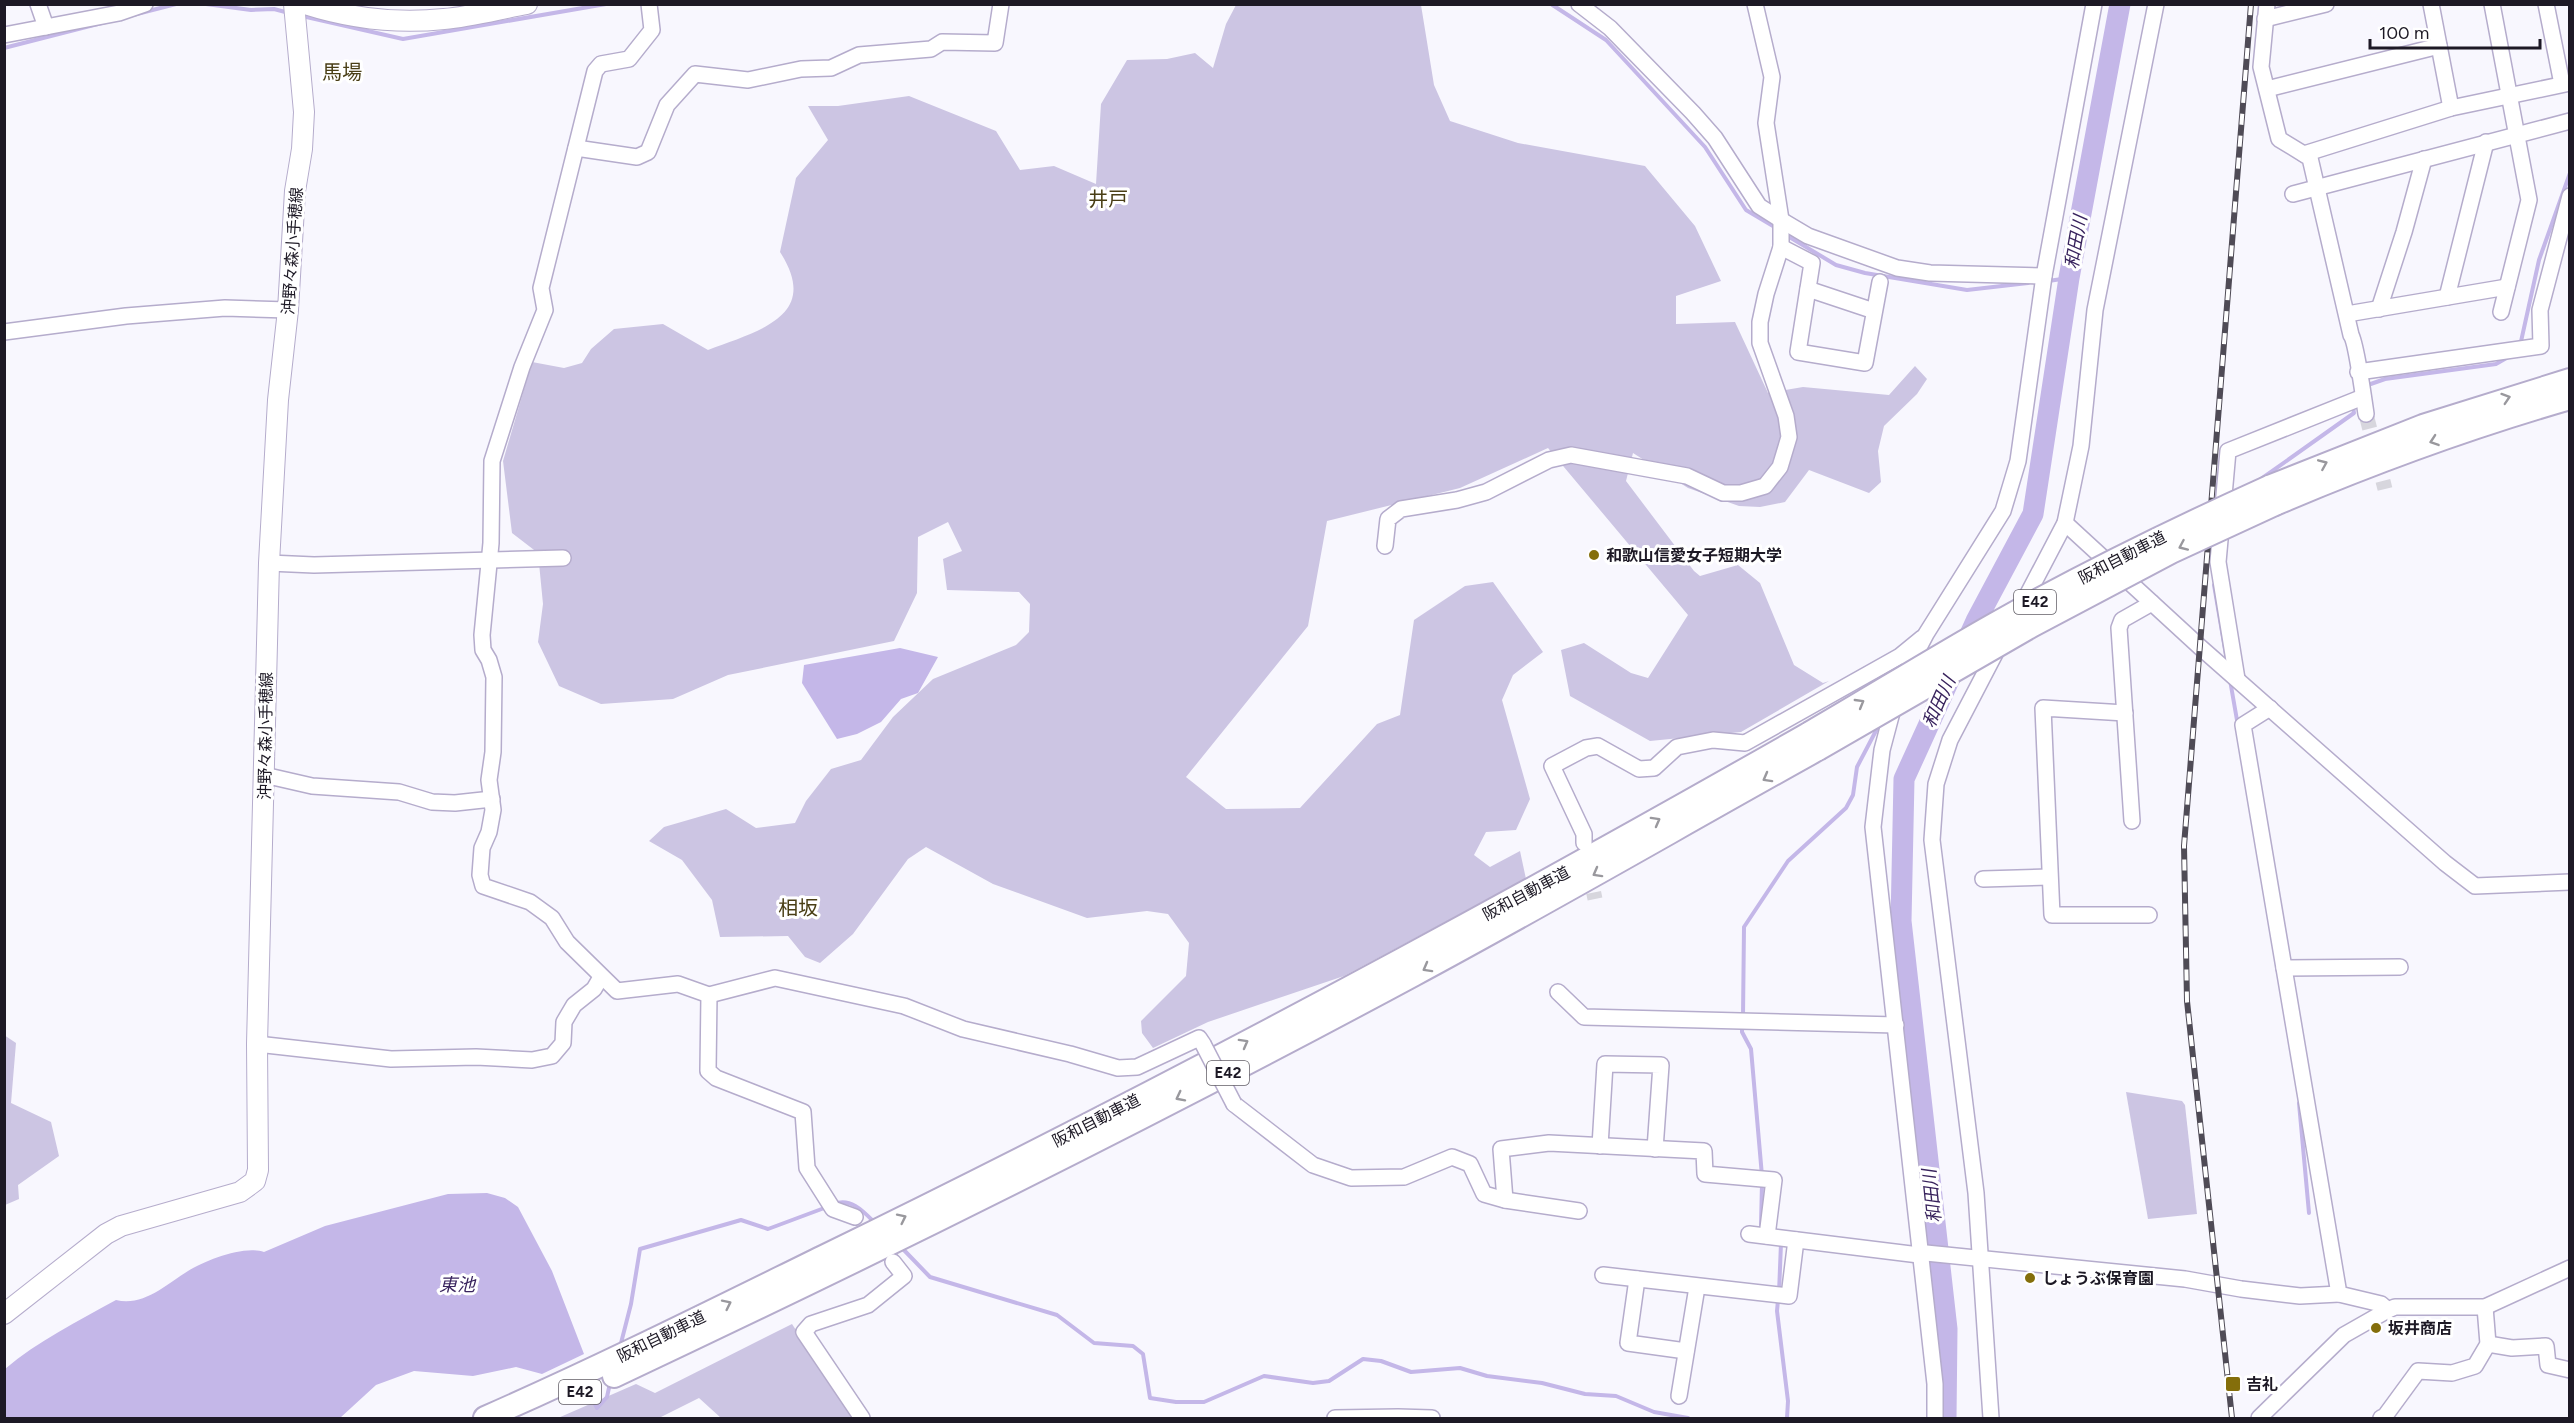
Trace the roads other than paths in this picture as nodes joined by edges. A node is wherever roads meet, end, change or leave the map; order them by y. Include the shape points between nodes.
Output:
1 (38, 4) edge
2 (145, 4) edge
3 (294, 4) edge
4 (305, 4) edge
5 (526, 4) edge
6 (649, 4) edge
7 (1001, 4) edge
8 (1579, 4) edge
9 (1755, 4) edge
10 (2094, 4) edge
11 (2156, 4) edge
12 (2326, 4) edge
13 (2431, 4) edge
14 (2492, 4) edge
15 (2546, 4) edge
16 (2266, 12) edge
17 (46, 27) junction
18 (4, 35) edge
19 (2439, 45) junction
20 (2566, 83) edge
21 (2266, 89) junction
22 (2509, 95) junction
23 (2451, 108) junction
24 (2570, 121) edge
25 (2516, 134) junction
26 (2486, 142) junction
27 (576, 148) junction
28 (2304, 154) junction
29 (2424, 159) junction
30 (2318, 187) junction
31 (2294, 194) dead end
32 (2570, 196) edge
33 (1781, 220) junction
34 (1781, 247) junction
35 (2044, 276) junction
36 (1880, 282) dead end
37 (2507, 287) junction
38 (1808, 289) junction
39 (2447, 297) junction
40 (2379, 309) junction
41 (288, 310) junction
42 (1874, 311) junction
43 (2500, 312) dead end
44 (2347, 314) junction
45 (4, 332) edge
46 (2358, 372) junction
47 (2570, 380) edge
48 (2363, 397) junction
49 (2570, 398) edge
50 (2366, 414) tunnel mouth
51 (2272, 496) junction
52 (2065, 524) junction
53 (1385, 546) dead end
54 (563, 558) dead end
55 (489, 561) junction
56 (269, 563) junction
57 (2152, 603) junction
58 (1926, 634) junction
59 (2237, 680) junction
60 (2270, 708) junction
61 (2125, 713) junction
62 (264, 775) junction
63 (492, 800) junction
64 (2132, 821) dead end
65 (1584, 843) dead end
66 (2049, 877) junction
67 (1983, 879) dead end
68 (2570, 882) edge
69 (2149, 915) dead end
70 (2400, 967) dead end
71 (2284, 968) junction
72 (601, 976) junction
73 (1558, 992) dead end
74 (708, 994) junction
75 (1896, 1025) junction
76 (257, 1044) junction
77 (1600, 1146) junction
78 (1654, 1149) junction
79 (1505, 1200) junction
80 (1579, 1211) dead end
81 (855, 1217) dead end
82 (1749, 1234) dead end
83 (1767, 1236) junction
84 (1796, 1240) junction
85 (1923, 1254) junction
86 (1980, 1259) junction
87 (893, 1262) dead end
88 (2570, 1268) edge
89 (1603, 1275) dead end
90 (1637, 1279) junction
91 (1697, 1287) junction
92 (2339, 1294) junction
93 (2485, 1307) junction
94 (2388, 1310) junction
95 (4, 1314) edge
96 (2488, 1344) junction
97 (1686, 1351) junction
98 (2570, 1370) edge
99 (1679, 1396) dead end
100 (530, 1410) edge
101 (1398, 1418) edge
102 (485, 1419) edge
103 (862, 1419) edge
104 (1335, 1419) edge
105 (1432, 1419) edge
106 (1935, 1419) edge
107 (1991, 1419) edge
108 (2259, 1419) edge
109 (2381, 1419) edge

1 - 17 street
2 - 17 street
3 - 41 main road, 沖野々森小手穂線 via 304,112
4 - 5 main road via 331,12 398,20 444,19
6 - 27 street via 652,30 629,60 601,64 595,71
7 - 27 street via 995,43 942,42 931,49 859,55 831,68 801,69 748,80 695,74 667,105 648,152 637,157
8 - 33 street via 1610,28 1693,113 1715,138 1759,206
9 - 33 street via 1772,77 1766,123
10 - 35 street
11 - 52 street via 2095,310 2081,446
12 - 16 street
13 - 19 street
14 - 22 street
15 - 20 street
16 - 21 street via 2261,67
17 - 18 street
19 - 21 street
19 - 23 street
20 - 22 street
21 - 28 street via 2279,139
22 - 23 street
22 - 25 street
23 - 28 street
24 - 25 street
25 - 26 street
25 - 37 street via 2529,200
26 - 29 street
26 - 39 street
27 - 55 street via 541,288 545,310 492,461
28 - 30 street via 2310,158
29 - 30 street
29 - 40 street
30 - 31 street
30 - 44 street
32 - 46 street via 2540,310 2541,346
33 - 34 street
33 - 35 street via 1808,236 1897,268 1930,273
34 - 38 street via 1812,263
34 - 53 street via 1766,294 1760,343 1786,416 1789,437 1779,467 1765,486 1723,493 1688,476 1571,455 1549,460 1486,492 1401,508 1388,519
35 - 58 street via 2018,461 2003,511
36 - 42 street
37 - 39 street
37 - 43 street
38 - 42 street
38 - 42 street via 1798,352 1865,363
39 - 40 street
40 - 44 street
41 - 45 street via 225,308
41 - 56 main road, 沖野々森小手穂線 via 278,399
44 - 46 street via 2355,340
46 - 48 street
51 -> 47 highway, 阪和自動車道 / E42 via 2423,426
48 - 50 street
48 - 59 street via 2228,451 2218,562
49 -> 51 highway, 阪和自動車道 / E42
51 - 100 highway, 阪和自動車道 / E42, bridge via 1814,741 1415,974 1263,1054 876,1251 621,1364
52 - 57 street
52 - 86 street via 1950,740 1936,784 1932,840
54 - 55 street
55 - 56 street
55 - 63 street via 482,635 483,650 494,677 489,780
56 - 62 main road, 沖野々森小手穂線
57 - 59 street
57 - 61 street via 2122,620 2119,628
58 - 65 street via 1900,656 1745,743 1713,740 1677,747 1654,768 1639,769 1598,746 1552,766 1584,834
58 - 75 street via 1898,688 1882,750 1873,827
59 - 60 street
60 - 68 street via 2475,886
60 - 71 street via 2243,725
61 - 64 street
61 - 66 street via 2043,708
62 - 63 street via 312,786 399,792 432,802
62 - 76 main road, 沖野々森小手穂線
63 - 72 street via 489,832 482,848 483,885 530,902 552,918 567,942
66 - 67 street
66 - 69 street via 2052,915
70 - 71 street
71 - 92 street
72 - 74 street via 616,991 678,984
72 - 76 street via 564,1022 563,1043 558,1050 552,1056 532,1060 391,1059
73 - 75 street via 1584,1017
74 - 79 street, bridge via 775,978 904,1006 963,1029 1118,1068 1137,1067 1199,1038 1234,1104 1313,1165 1351,1178 1404,1177 1452,1157 1470,1164 1484,1194
74 - 81 street via 708,1071 716,1078 803,1112 807,1168 833,1209
75 - 85 street
76 - 95 main road, 沖野々森小手穂線 via 255,1181 240,1192 121,1226
77 - 78 street
77 - 78 street via 1605,1064 1661,1065
77 - 79 street via 1549,1143 1501,1149
78 - 83 street via 1704,1151 1705,1174 1774,1180
79 - 80 street
82 - 83 street
83 - 84 street
84 - 85 street
84 - 91 street via 1789,1296
85 - 86 street
85 - 106 street
86 - 92 street via 2186,1279 2300,1296
86 - 107 street
87 - 103 street via 904,1276 868,1305 811,1324 804,1332
88 - 93 street
89 - 90 street
90 - 91 street
90 - 97 street via 1628,1343
91 - 97 street
92 - 94 street via 2381,1304
93 - 94 street
93 - 96 street
94 - 108 street via 2344,1335
96 - 98 street via 2512,1348 2546,1346 2548,1365
96 - 109 street via 2475,1366 2452,1373 2418,1371
97 - 99 street
100 - 102 highway, 阪和自動車道 / E42
101 - 104 street
101 - 105 street

